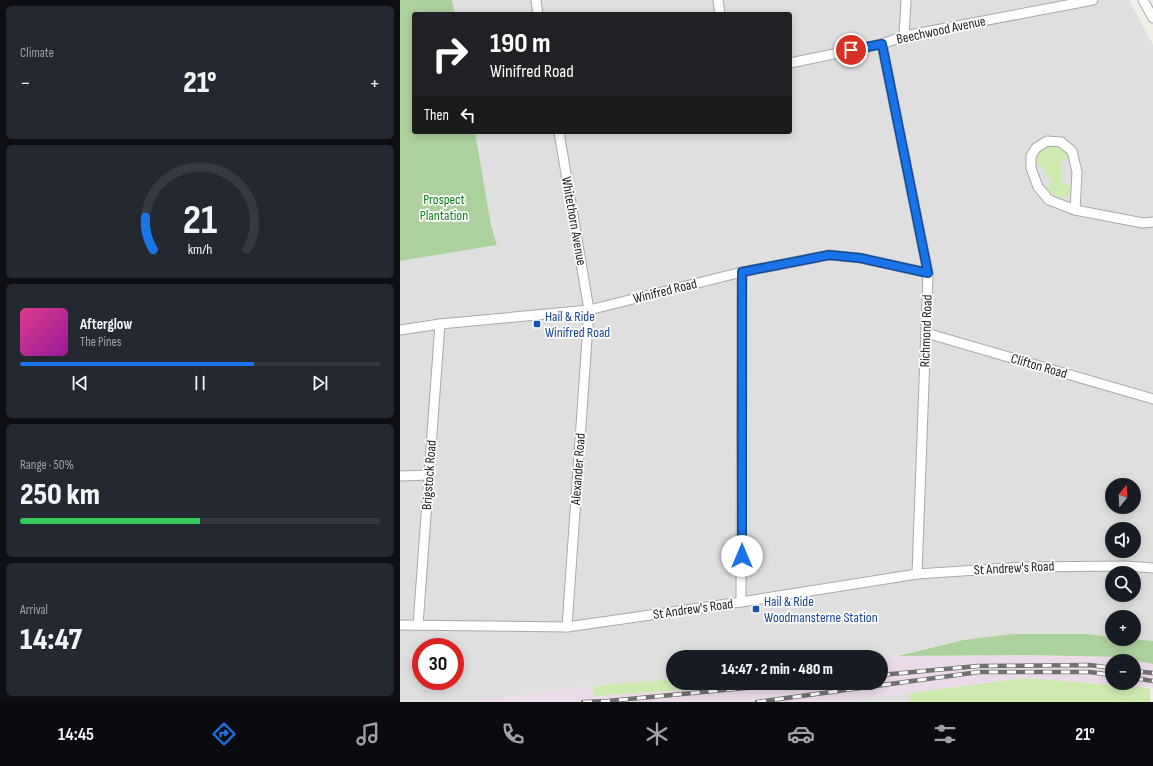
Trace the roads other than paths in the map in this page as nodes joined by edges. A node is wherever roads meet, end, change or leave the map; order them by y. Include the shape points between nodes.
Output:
1 (536, 0) edge
2 (718, 0) edge
3 (906, 0) edge
4 (1093, 0) edge
5 (1143, 0) edge
6 (538, 12) edge
7 (720, 12) edge
8 (1153, 18) edge
9 (904, 36) junction
10 (882, 44) junction
11 (792, 63) edge
12 (559, 134) edge
13 (1075, 210) junction
14 (1153, 222) edge
15 (742, 272) junction
16 (928, 273) junction
17 (589, 310) junction
18 (440, 324) junction
19 (400, 330) edge
20 (926, 333) junction
21 (1153, 399) edge
22 (429, 475) junction
23 (400, 476) edge
24 (1153, 568) edge
25 (917, 574) junction
26 (741, 602) junction
27 (400, 625) edge
28 (418, 625) junction
29 (567, 627) junction

1 - 6 street
2 - 7 street
3 - 9 street
4 - 9 street, Beechwood Avenue
5 - 8 street
9 - 10 street, Beechwood Avenue
10 - 11 street, Beechwood Avenue
10 - 16 street, Richmond Road
12 - 17 street, Whitethorn Avenue
13 - 13 street via 1049,200 1038,187 1031,168 1032,156 1036,148 1047,141 1061,142 1072,151 1077,172
13 - 14 street via 1143,223
15 - 16 street, Winifred Road via 829,255 860,258
15 - 17 street, Winifred Road
15 - 26 street
16 - 20 street, Richmond Road
17 - 18 street, Winifred Road
17 - 29 street, Alexander Road
18 - 19 street, Winifred Road
18 - 22 street, Brigstock Road
20 - 21 street, Clifton Road
20 - 25 street, Richmond Road
22 - 23 street
22 - 28 street, Brigstock Road
24 - 25 street, St Andrew's Road via 1022,567
25 - 26 street, St Andrew's Road
26 - 29 street, St Andrew's Road
27 - 28 street, St Andrew's Road
28 - 29 street, St Andrew's Road

